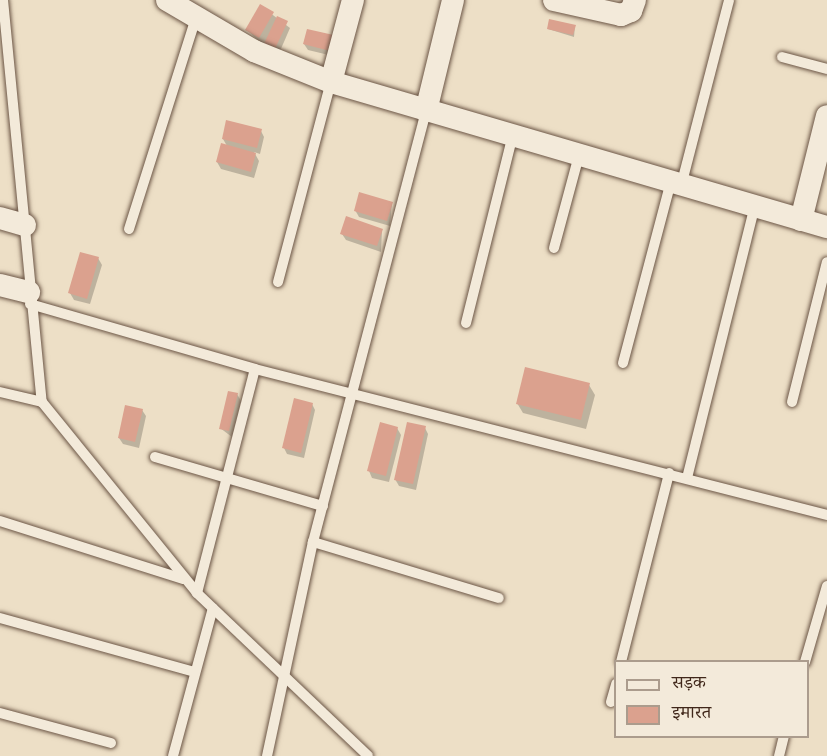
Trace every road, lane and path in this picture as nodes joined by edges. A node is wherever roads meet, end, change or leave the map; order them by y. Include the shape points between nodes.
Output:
1 (3, 0) edge
2 (167, 0) edge
3 (353, 0) edge
4 (453, 0) edge
5 (554, 0) edge
6 (635, 0) edge
7 (729, 0) edge
8 (196, 18) junction
9 (782, 57) dead end
10 (827, 69) edge
11 (331, 82) junction
12 (426, 111) junction
13 (826, 122) edge
14 (512, 139) junction
15 (578, 159) junction
16 (675, 186) junction
17 (754, 209) junction
18 (0, 218) edge
19 (801, 220) junction
20 (25, 225) junction
21 (827, 227) edge
22 (129, 229) dead end
23 (554, 248) dead end
24 (827, 262) edge
25 (278, 282) dead end
26 (0, 285) edge
27 (29, 298) junction
28 (466, 323) dead end
29 (622, 363) dead end
30 (255, 369) junction
31 (0, 392) edge
32 (351, 392) junction
33 (42, 402) junction
34 (792, 402) dead end
35 (155, 457) dead end
36 (669, 473) junction
37 (687, 478) junction
38 (229, 479) junction
39 (323, 506) junction
40 (827, 514) edge
41 (0, 521) edge
42 (313, 542) junction
43 (185, 579) junction
44 (827, 586) edge
45 (197, 593) junction
46 (499, 597) dead end
47 (213, 608) junction
48 (0, 618) edge
49 (622, 660) edge
50 (806, 660) edge
51 (195, 672) junction
52 (283, 681) junction
53 (614, 688) edge
54 (610, 702) dead end
55 (0, 712) edge
56 (784, 738) edge
57 (111, 743) dead end
58 (173, 756) edge
59 (267, 756) edge
60 (368, 756) edge
61 (779, 756) edge

1 - 20 lane
2 - 8 street
3 - 11 street
4 - 12 street
5 - 6 street via 621,15 631,11
7 - 16 lane
8 - 11 street via 254,51
8 - 22 lane
9 - 10 lane
11 - 12 street
11 - 25 lane
12 - 14 street
12 - 32 lane
13 - 19 street
14 - 15 street
14 - 28 lane
15 - 16 street
15 - 23 lane
16 - 17 street
16 - 29 lane
17 - 19 street
17 - 37 lane
18 - 20 street
19 - 21 street
20 - 27 lane
24 - 34 lane
26 - 27 street
27 - 30 lane
27 - 33 lane
30 - 32 lane
30 - 38 lane
31 - 33 lane
32 - 36 lane
32 - 39 lane
33 - 43 lane
35 - 38 lane
36 - 37 lane
36 - 49 lane
37 - 40 lane
38 - 39 lane
38 - 45 lane
39 - 42 lane
41 - 43 lane
42 - 46 lane
42 - 52 lane
43 - 45 lane
44 - 50 lane
45 - 47 lane
47 - 51 lane
47 - 52 lane
48 - 51 lane
51 - 58 lane
52 - 59 lane
52 - 60 lane
53 - 54 lane
55 - 57 lane
56 - 61 lane

